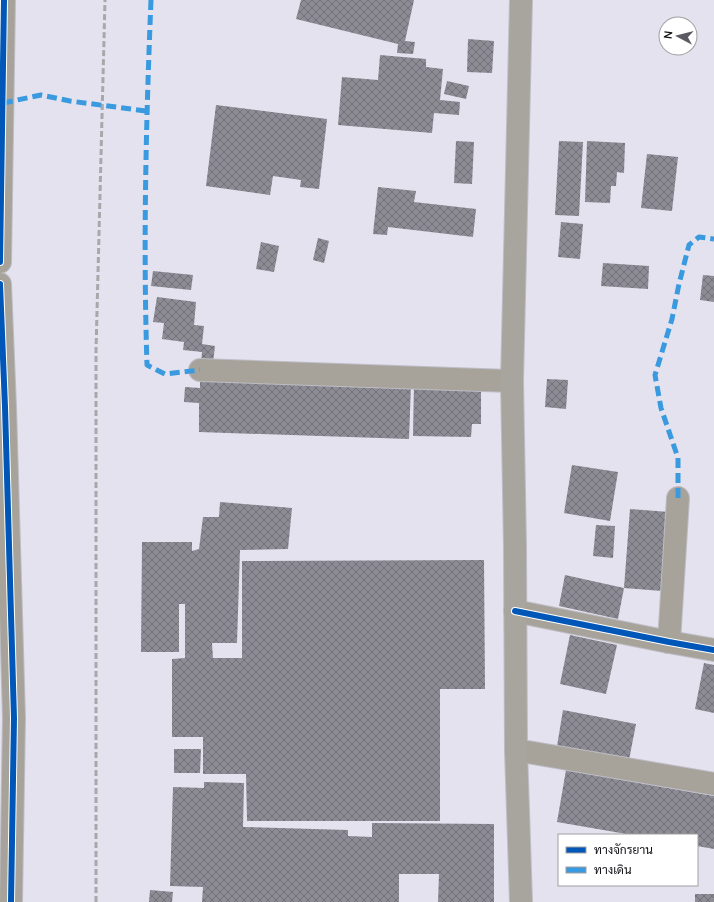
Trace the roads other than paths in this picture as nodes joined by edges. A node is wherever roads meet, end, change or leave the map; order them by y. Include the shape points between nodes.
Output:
1 (4, 0) edge
2 (521, 0) edge
3 (1, 132) edge
4 (0, 262) edge
5 (0, 284) edge
6 (200, 370) dead end
7 (512, 381) junction
8 (3, 408) edge
9 (678, 498) dead end
10 (515, 611) junction
11 (669, 642) junction
12 (714, 650) edge
13 (516, 750) junction
14 (714, 784) edge
15 (11, 902) edge
16 (521, 902) edge

1 - 3 street
2 - 7 main road
3 - 4 street
5 - 8 street
6 - 7 street
7 - 10 main road
8 - 15 street via 14,718
9 - 11 street
10 - 11 street
10 - 13 main road
11 - 12 street
13 - 14 street
13 - 16 main road

